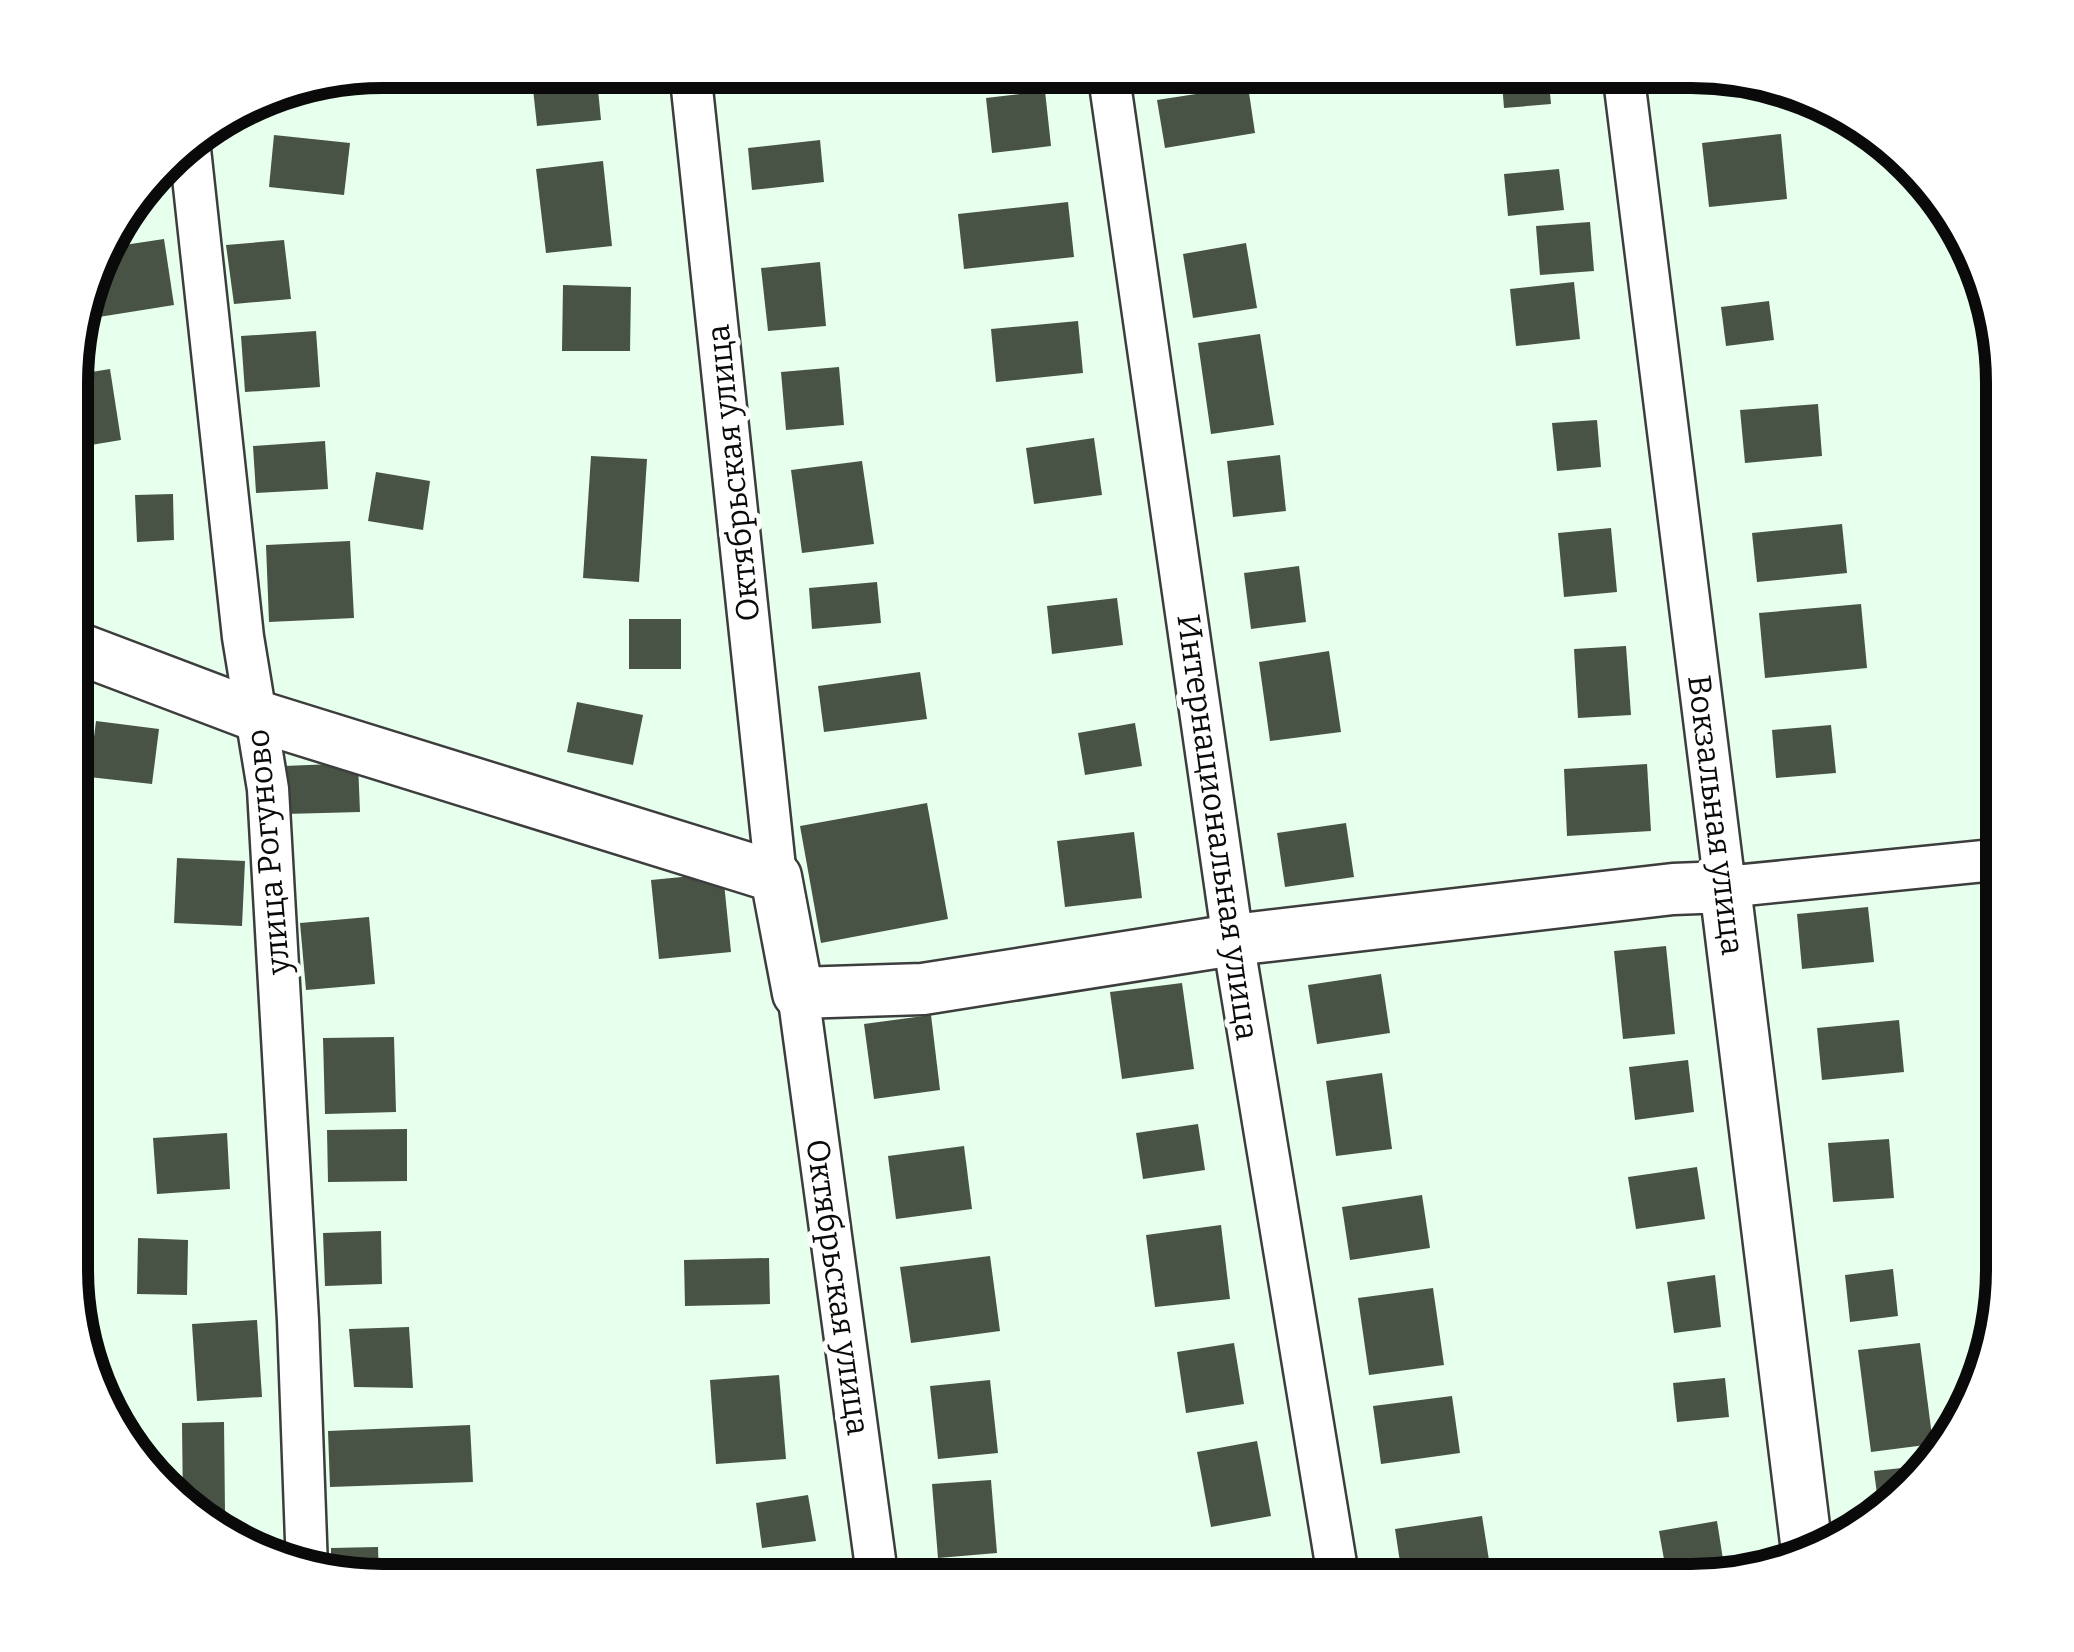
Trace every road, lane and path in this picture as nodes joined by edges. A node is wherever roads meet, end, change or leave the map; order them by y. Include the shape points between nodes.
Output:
1 (692, 88) edge
2 (1111, 88) edge
3 (1625, 88) edge
4 (191, 159) edge
5 (88, 652) edge
6 (257, 716) junction
7 (1986, 862) edge
8 (776, 877) junction
9 (1725, 887) junction
10 (1234, 940) junction
11 (798, 993) junction
12 (1806, 1541) edge
13 (306, 1554) edge
14 (876, 1564) edge
15 (1336, 1564) edge

1 - 8 street, Октябрьская улица
2 - 10 street, Интернациональная улица
3 - 9 street, Вокзальная улица
4 - 6 street, улица Рогуново
5 - 6 street
6 - 8 street
6 - 13 street, улица Рогуново via 269,808
7 - 9 street
8 - 11 street
9 - 10 street
9 - 12 street, Вокзальная улица
10 - 11 street via 923,988
10 - 15 street, Интернациональная улица
11 - 14 street, Октябрьская улица

